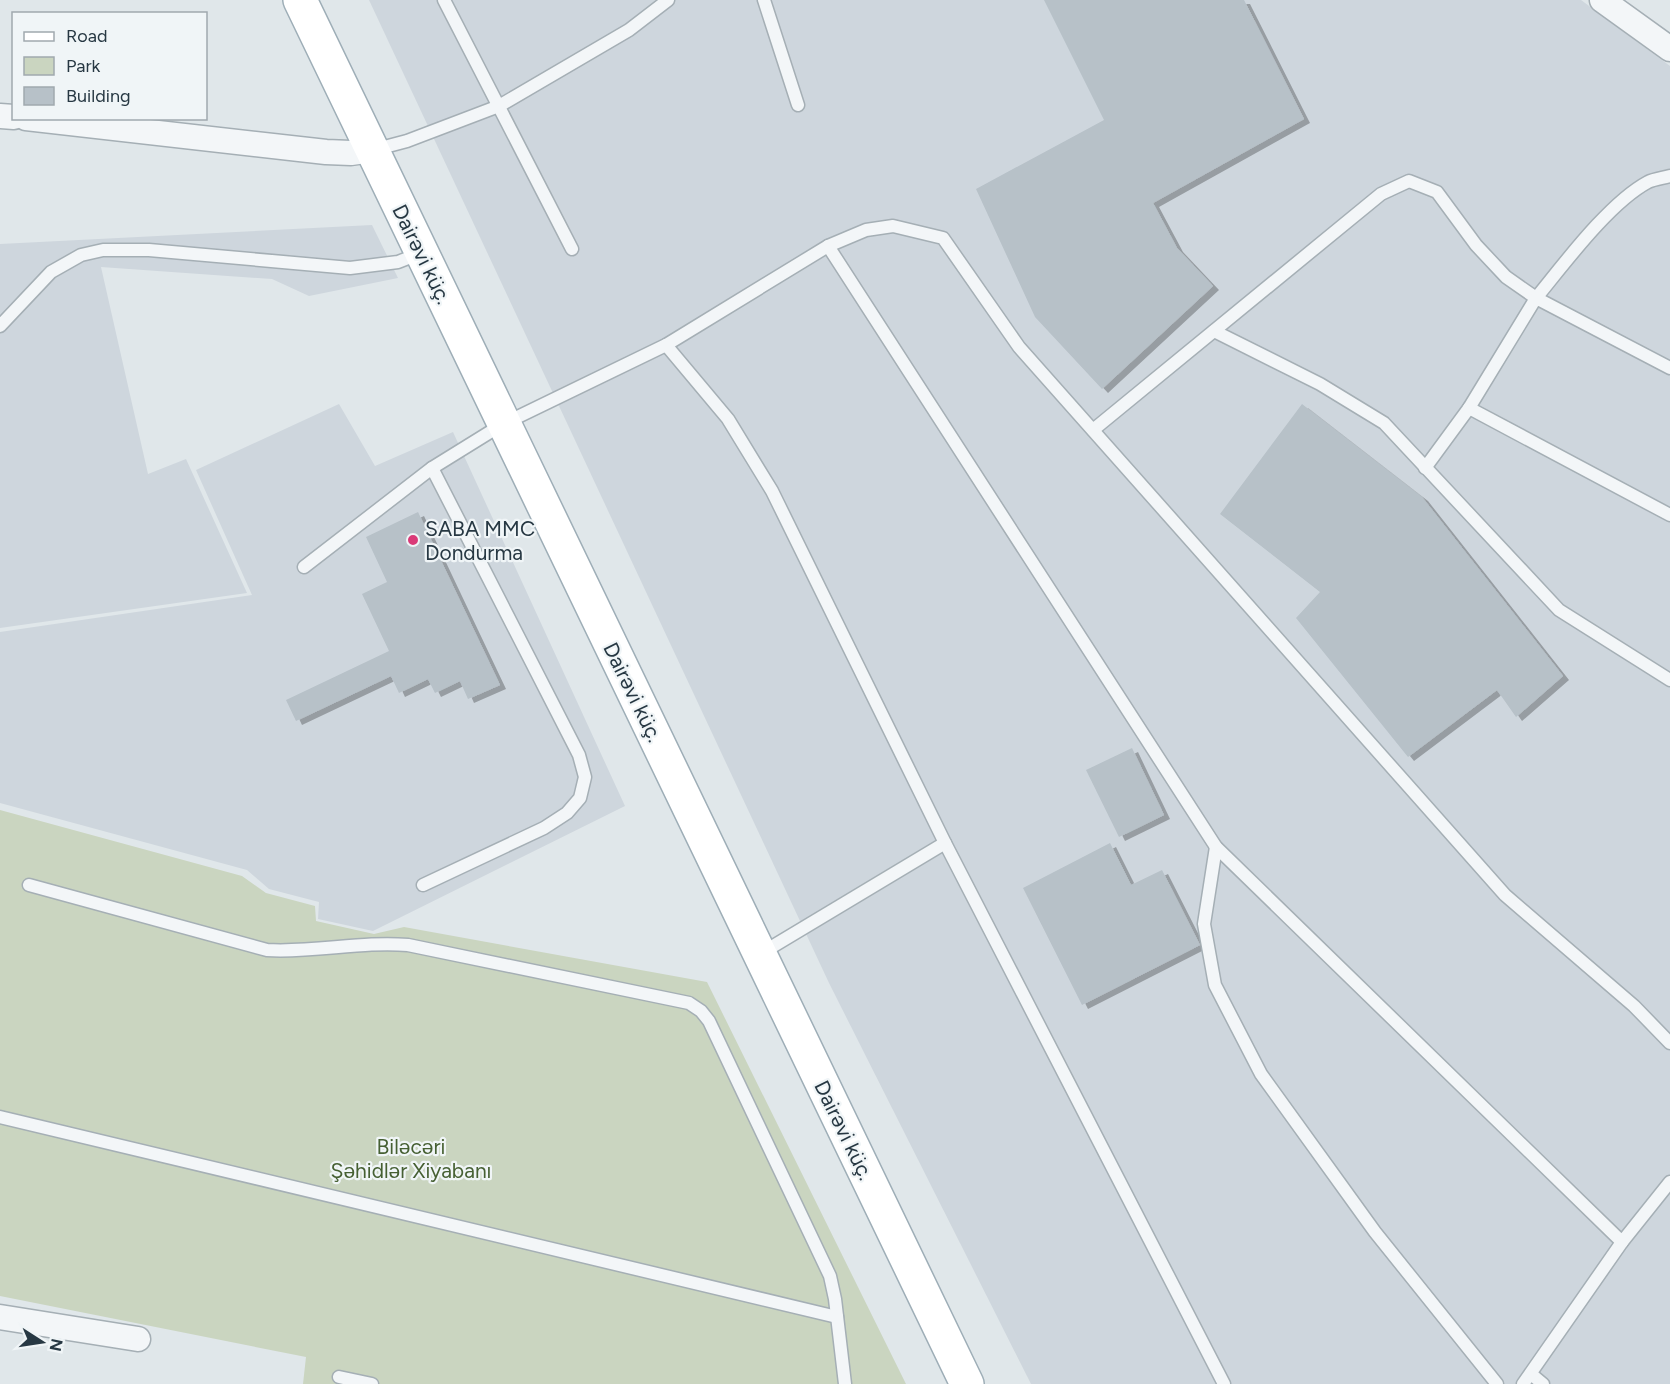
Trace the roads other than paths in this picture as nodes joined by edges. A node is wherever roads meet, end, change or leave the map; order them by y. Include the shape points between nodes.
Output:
1 (300, 0) edge
2 (444, 0) edge
3 (668, 0) edge
4 (764, 0) edge
5 (1602, 0) edge
6 (1670, 49) edge
7 (798, 105) dead end
8 (499, 106) junction
9 (44, 120) edge
10 (372, 150) junction
11 (1670, 176) edge
12 (828, 246) junction
13 (572, 249) dead end
14 (422, 253) junction
15 (1536, 298) junction
16 (0, 326) edge
17 (1214, 331) junction
18 (666, 345) junction
19 (1670, 368) edge
20 (1469, 408) junction
21 (503, 424) junction
22 (1093, 430) junction
23 (432, 468) junction
24 (1425, 468) junction
25 (1670, 515) edge
26 (304, 567) dead end
27 (1670, 680) edge
28 (945, 843) junction
29 (1216, 847) junction
30 (29, 885) dead end
31 (423, 885) dead end
32 (759, 955) junction
33 (1670, 1043) edge
34 (0, 1117) edge
35 (1670, 1182) edge
36 (1623, 1242) junction
37 (0, 1317) edge
38 (837, 1317) junction
39 (138, 1339) dead end
40 (339, 1377) dead end
41 (1527, 1379) edge
42 (372, 1384) edge
43 (845, 1384) edge
44 (967, 1384) edge
45 (1224, 1384) edge
46 (1497, 1384) edge
47 (1543, 1384) edge

1 - 10 main road, Dairəvi küç.
2 - 8 lane
3 - 8 lane via 629,30
4 - 7 lane
5 - 6 street
8 - 10 lane
8 - 13 lane
9 - 10 street via 326,152
10 - 14 main road, Dairəvi küç.
11 - 15 lane via 1649,181 1621,202
12 - 18 lane
12 - 22 lane via 866,230 893,226 944,238 1019,347
12 - 29 lane
14 - 16 lane via 398,262 350,268 149,250 103,250 81,255 51,272
14 - 21 main road, Dairəvi küç.
15 - 17 lane via 1506,277 1476,246 1437,192 1409,181 1381,194
15 - 19 lane
15 - 20 lane
17 - 22 lane
17 - 24 lane via 1320,384 1384,423
18 - 21 lane
18 - 28 lane via 728,419 772,491
20 - 24 lane
20 - 25 lane
21 - 23 lane
21 - 32 main road, Dairəvi küç.
22 - 33 lane via 1505,896 1634,1006
23 - 26 lane
23 - 31 lane via 579,755 585,777 580,798 567,813 544,828
24 - 27 lane via 1559,610
28 - 32 lane
28 - 45 lane
29 - 36 lane
29 - 46 lane via 1204,924 1215,985 1261,1074 1375,1232
30 - 38 lane via 267,950 408,945 689,1004 709,1021 815,1244 830,1276
32 - 44 main road, Dairəvi küç.
34 - 38 lane
35 - 36 lane
36 - 41 lane
37 - 39 street
38 - 43 lane
40 - 42 lane
41 - 47 lane

